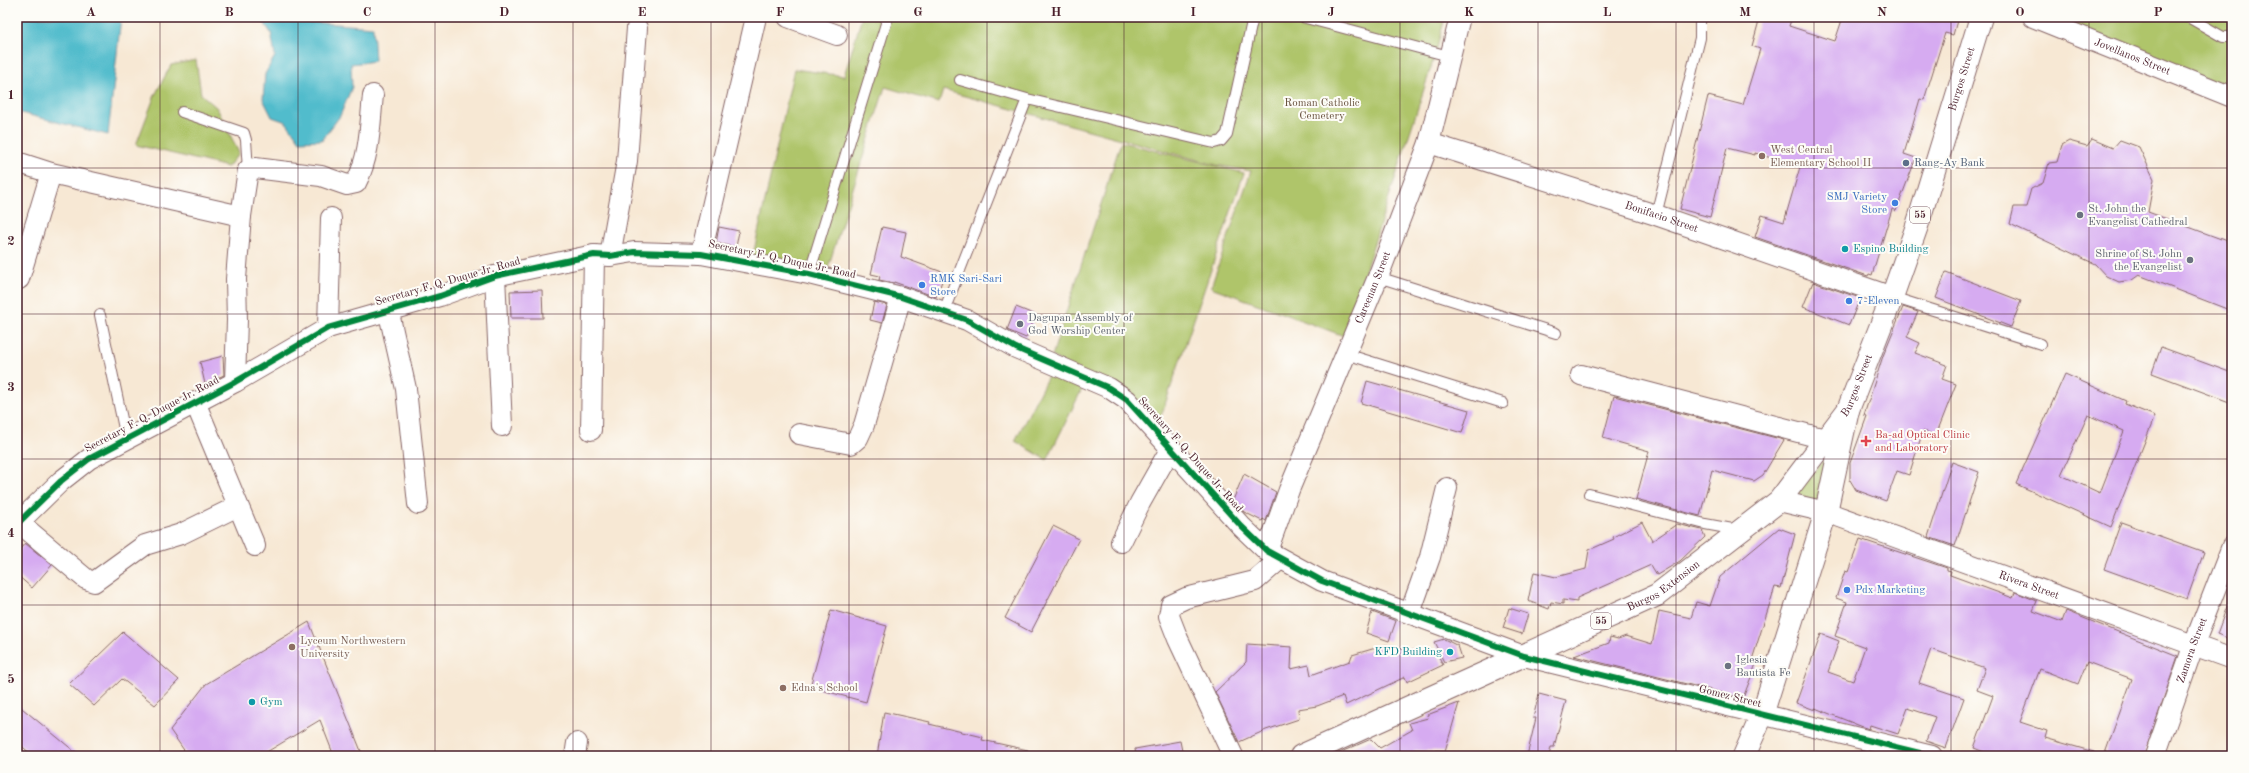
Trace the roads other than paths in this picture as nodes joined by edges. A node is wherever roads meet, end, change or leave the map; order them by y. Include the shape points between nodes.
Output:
1 (756, 17) edge
2 (788, 17) edge
3 (888, 17) edge
4 (1254, 17) edge
5 (1302, 17) edge
6 (1460, 17) edge
7 (1700, 17) edge
8 (1981, 17) edge
9 (2033, 17) edge
10 (2188, 17) edge
11 (637, 28) dead end
12 (838, 35) dead end
13 (2232, 37) edge
14 (1449, 56) junction
15 (960, 80) dead end
16 (373, 95) dead end
17 (2232, 97) edge
18 (1027, 99) junction
19 (182, 112) dead end
20 (1429, 143) junction
21 (17, 162) edge
22 (248, 170) junction
23 (51, 173) junction
24 (1656, 215) junction
25 (241, 216) junction
26 (331, 218) dead end
27 (701, 254) junction
28 (602, 255) junction
29 (809, 274) junction
30 (495, 276) junction
31 (1378, 277) junction
32 (19, 279) dead end
33 (901, 297) junction
34 (1892, 297) junction
35 (388, 309) junction
36 (944, 311) junction
37 (100, 315) dead end
38 (328, 328) junction
39 (1556, 333) dead end
40 (2041, 344) dead end
41 (1346, 354) junction
42 (1581, 375) dead end
43 (235, 382) junction
44 (195, 402) junction
45 (1504, 403) dead end
46 (1848, 410) junction
47 (502, 426) dead end
48 (591, 430) dead end
49 (799, 434) dead end
50 (126, 438) junction
51 (1825, 439) junction
52 (1171, 448) junction
53 (1447, 488) dead end
54 (1589, 494) dead end
55 (1779, 501) junction
56 (418, 504) dead end
57 (238, 506) junction
58 (1826, 512) junction
59 (18, 523) edge
60 (1742, 531) junction
61 (1121, 542) dead end
62 (255, 546) dead end
63 (2232, 546) edge
64 (1274, 555) junction
65 (1410, 613) junction
66 (2194, 644) junction
67 (1524, 656) junction
68 (2232, 659) edge
69 (1762, 715) junction
70 (1233, 756) edge
71 (1301, 756) edge
72 (1744, 756) edge
73 (1932, 756) edge
74 (2155, 756) edge

1 - 27 street
2 - 12 street
3 - 29 lane
4 - 18 lane via 1227,134 1221,141 1214,143
5 - 14 lane
6 - 14 street, Careenan Street
7 - 24 lane via 1700,38
8 - 34 main road, Burgos Street / 55 via 1917,226
9 - 17 street, Jovellanos Street
10 - 13 lane via 2223,37
11 - 28 street via 627,161
14 - 20 street, Careenan Street
15 - 18 lane
16 - 22 street via 368,147 356,183 347,185 321,176 255,168
18 - 36 lane
19 - 22 lane via 244,133
20 - 24 street, Bonifacio Street
20 - 31 street, Careenan Street
21 - 23 street
22 - 25 street
23 - 25 street
23 - 32 street
24 - 34 street, Bonifacio Street
25 - 43 street via 236,279 238,320
26 - 38 street
27 - 28 street, Secretary F. Q. Duque Jr. Road via 634,252
27 - 29 street, Secretary F. Q. Duque Jr. Road
28 - 30 street, Secretary F. Q. Duque Jr. Road
28 - 48 street
29 - 33 street, Secretary F. Q. Duque Jr. Road
30 - 35 street, Secretary F. Q. Duque Jr. Road via 440,296
30 - 47 street
31 - 39 lane
31 - 41 street, Careenan Street
33 - 36 street, Secretary F. Q. Duque Jr. Road
33 - 49 street via 858,438 851,444
34 - 40 lane
34 - 46 main road, Burgos Street / 55
35 - 38 street, Secretary F. Q. Duque Jr. Road
35 - 56 street via 406,389
36 - 52 street, Secretary F. Q. Duque Jr. Road via 966,320 1016,348 1108,388 1127,400
37 - 50 lane
38 - 43 street, Secretary F. Q. Duque Jr. Road
41 - 45 lane
41 - 64 street, Careenan Street via 1290,490
42 - 51 street
43 - 44 street, Secretary F. Q. Duque Jr. Road
44 - 50 street, Secretary F. Q. Duque Jr. Road
44 - 57 street
46 - 51 main road, Burgos Extension / 55
46 - 58 main road, Burgos Street
50 - 59 street, Secretary F. Q. Duque Jr. Road via 89,459 61,481
51 - 55 main road, Burgos Extension / 55
52 - 61 street
52 - 64 street, Secretary F. Q. Duque Jr. Road via 1241,526
53 - 65 street via 1430,557
54 - 60 lane
55 - 58 street, Rivera Street
55 - 60 main road, Burgos Extension / 55
57 - 59 street via 181,534 145,546 94,582 86,580
57 - 62 street
58 - 66 street, Rivera Street
58 - 69 main road, Burgos Street
60 - 67 main road, Burgos Extension / 55 via 1657,595
63 - 66 street, Zamora Street
64 - 65 street, Secretary F. Q. Duque Jr. Road via 1322,581
64 - 70 street via 1255,581 1186,598 1171,605 1169,616 1178,639
65 - 67 street, Secretary F. Q. Duque Jr. Road
66 - 68 street, Rivera Street
66 - 74 street, Zamora Street
67 - 69 street, Gomez Street
67 - 71 main road, Burgos Extension / 55
69 - 72 main road, Burgos Street
69 - 73 street, Gomez Street

